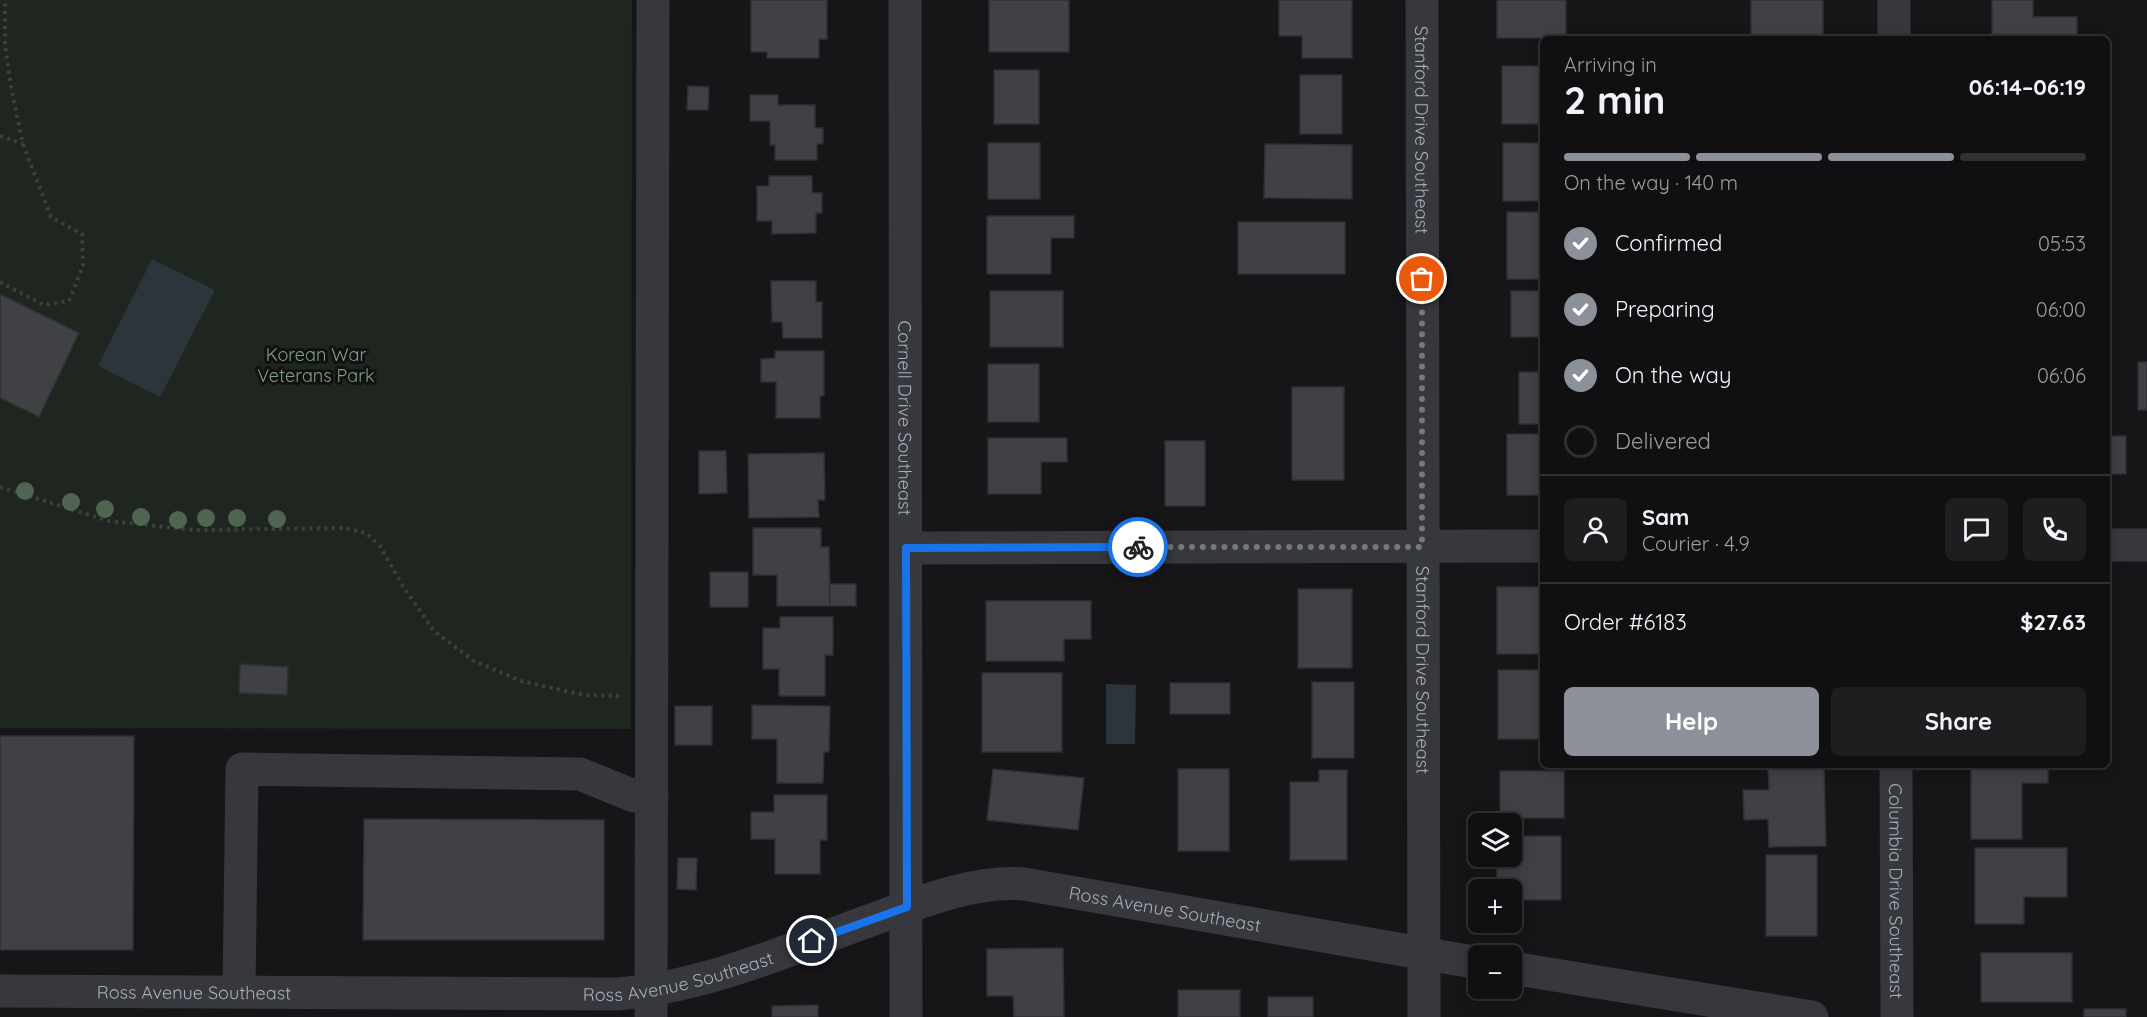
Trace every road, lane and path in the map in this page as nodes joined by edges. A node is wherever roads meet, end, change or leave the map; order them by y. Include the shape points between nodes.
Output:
1 (5, 0) edge
2 (653, 0) edge
3 (904, 0) edge
4 (1422, 0) edge
5 (1894, 0) edge
6 (2, 9) edge
7 (1894, 36) edge
8 (0, 136) edge
9 (23, 144) junction
10 (0, 282) edge
11 (0, 488) edge
12 (2110, 545) edge
13 (2147, 545) edge
14 (1540, 546) edge
15 (1422, 547) junction
16 (906, 548) junction
17 (652, 698) junction
18 (1896, 768) edge
19 (652, 797) junction
20 (907, 907) junction
21 (1424, 954) junction
22 (1468, 961) edge
23 (1522, 970) edge
24 (0, 991) edge
25 (239, 992) junction
26 (56, 1004) edge
27 (651, 1004) edge
28 (906, 1017) edge
29 (1424, 1017) edge
30 (1812, 1017) edge
31 (1897, 1017) edge

1 - 6 path
2 - 17 street
3 - 16 street, Cornell Drive Southeast
4 - 15 street, Stanford Drive Southeast
5 - 7 street
6 - 9 path via 6,56
8 - 9 path
9 - 10 path via 51,218 82,234 83,266 69,301 44,305
11 - 17 path via 110,521 194,530 343,528 366,533 380,546 434,631 474,661 521,681 584,695
12 - 13 street
14 - 15 street
15 - 16 street
15 - 21 street, Stanford Drive Southeast
16 - 20 street, Cornell Drive Southeast
17 - 19 street
18 - 31 street, Columbia Drive Southeast
19 - 25 street via 633,796 580,774 242,769
19 - 27 street
20 - 21 street, Ross Avenue Southeast via 1004,882
20 - 27 street, Ross Avenue Southeast via 710,978
20 - 28 street, Cornell Drive Southeast
21 - 22 street, Ross Avenue Southeast
21 - 29 street, Stanford Drive Southeast
23 - 30 street
24 - 26 street, Ross Avenue Southeast
25 - 26 street, Ross Avenue Southeast
25 - 27 street, Ross Avenue Southeast via 616,994

